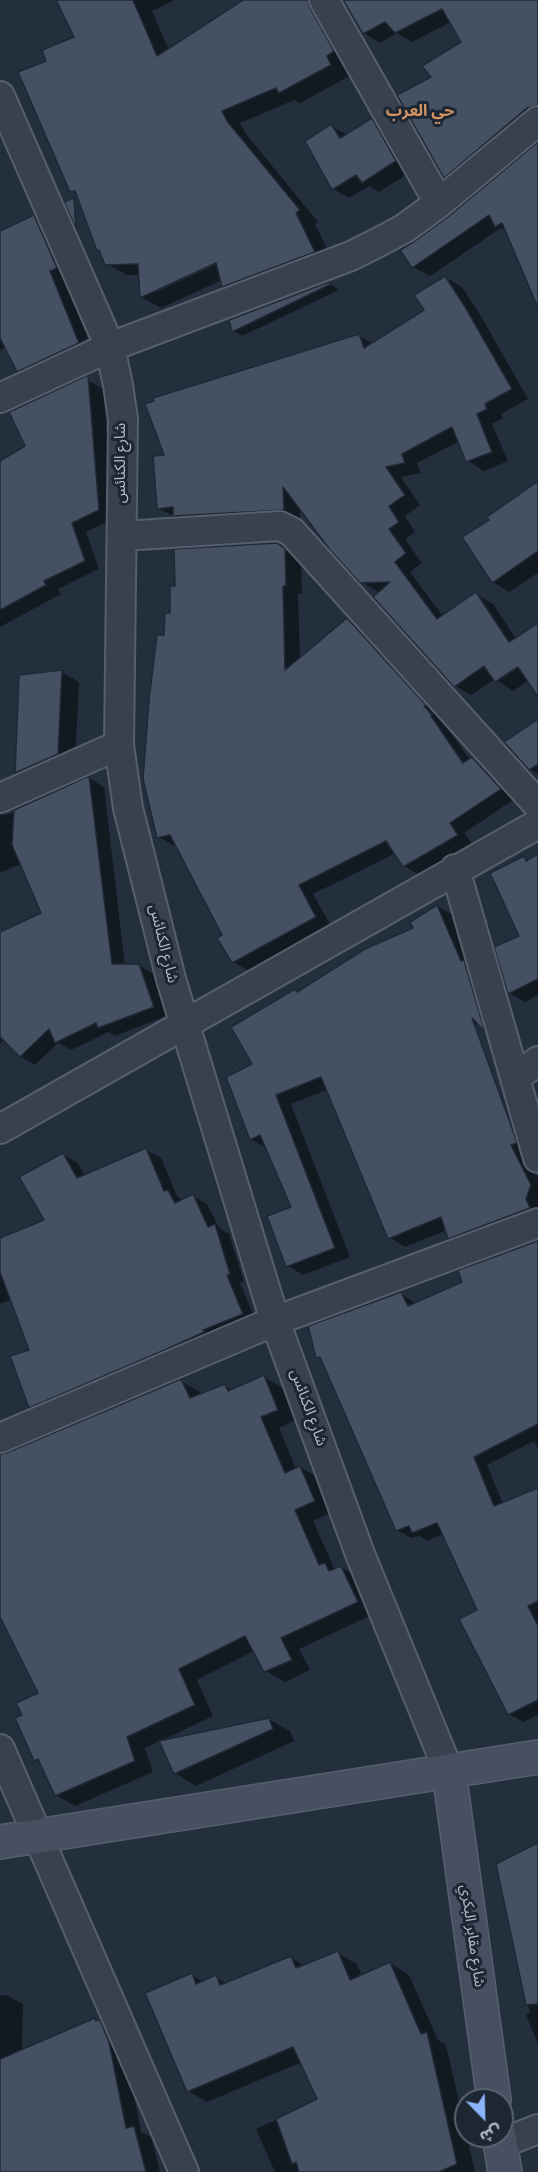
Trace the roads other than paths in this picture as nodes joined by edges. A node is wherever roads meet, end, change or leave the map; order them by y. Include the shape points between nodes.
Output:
1 (324, 0) edge
2 (0, 96) edge
3 (538, 121) edge
4 (439, 203) junction
5 (110, 347) junction
6 (0, 398) edge
7 (123, 536) junction
8 (119, 745) junction
9 (0, 798) edge
10 (538, 805) edge
11 (538, 824) edge
12 (455, 869) junction
13 (184, 1024) junction
14 (538, 1061) edge
15 (515, 1078) junction
16 (0, 1129) edge
17 (538, 1158) edge
18 (538, 1223) edge
19 (275, 1321) junction
20 (0, 1438) edge
21 (0, 1749) edge
22 (538, 1757) edge
23 (449, 1772) junction
24 (38, 1835) junction
25 (0, 1842) edge
26 (492, 2088) edge
27 (538, 2129) edge
28 (501, 2151) edge
29 (184, 2172) edge

1 - 4 street
2 - 5 street, شارع الكنائس
3 - 4 street
4 - 5 street via 405,228 351,256
5 - 6 street
5 - 7 street, شارع الكنائس via 123,419
7 - 8 street, شارع الكنائس
7 - 10 street via 280,526 292,532
8 - 9 street
8 - 13 street, شارع الكنائس via 128,808
11 - 12 street
12 - 13 street
12 - 15 street
13 - 16 street
13 - 19 street, شارع الكنائس
14 - 15 street
15 - 17 street
18 - 19 street
19 - 20 street
19 - 23 street, شارع الكنائس via 360,1554
21 - 24 street
22 - 23 street
23 - 24 street
23 - 26 street, شارع مقابر البكري
24 - 25 street
24 - 29 street
27 - 28 street

